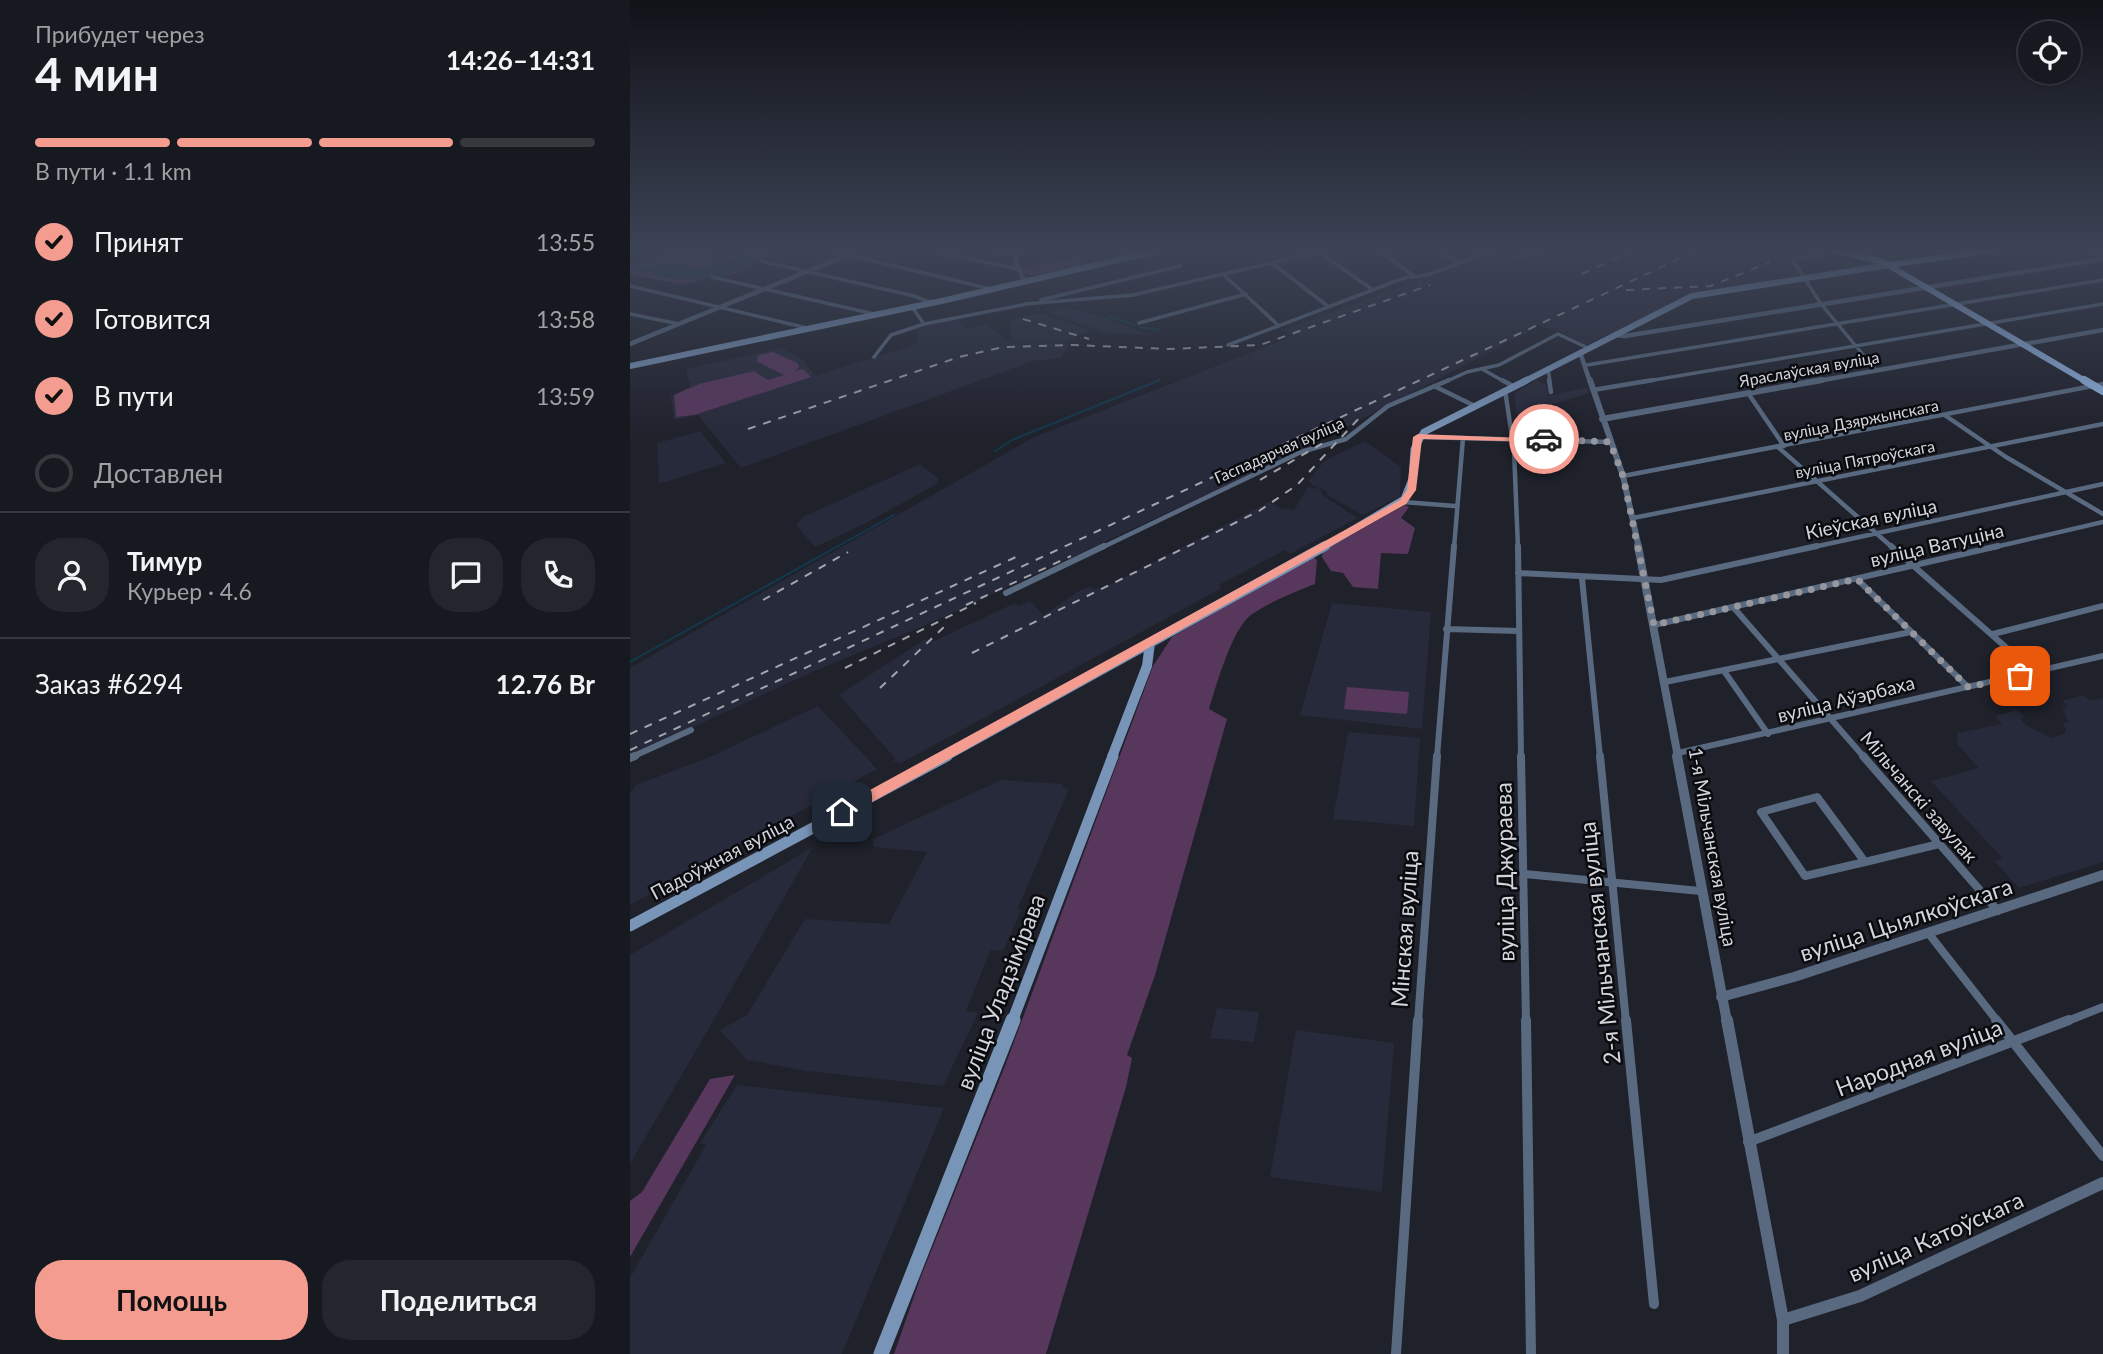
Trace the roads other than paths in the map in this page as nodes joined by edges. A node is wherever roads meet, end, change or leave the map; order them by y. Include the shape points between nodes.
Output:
1 (707, 312) edge
2 (746, 312) edge
3 (866, 312) edge
4 (884, 312) edge
5 (916, 312) edge
6 (984, 312) edge
7 (1179, 312) edge
8 (1265, 312) edge
9 (1315, 312) edge
10 (1661, 312) edge
11 (1771, 312) edge
12 (1827, 312) edge
13 (1912, 312) edge
14 (1970, 312) edge
15 (2054, 312) edge
16 (630, 314) edge
17 (874, 314) junction
18 (1139, 323) dead end
19 (1989, 323) junction
20 (679, 324) junction
21 (924, 324) junction
22 (1836, 324) junction
23 (1279, 326) junction
24 (807, 328) junction
25 (2103, 330) edge
26 (1614, 335) junction
27 (630, 344) edge
28 (2024, 344) junction
29 (1228, 345) dead end
30 (1856, 346) junction
31 (1584, 350) junction
32 (874, 357) dead end
33 (1587, 365) junction
34 (630, 366) edge
35 (1548, 368) junction
36 (1482, 369) junction
37 (1875, 369) junction
38 (2099, 385) edge
39 (1434, 386) junction
40 (1509, 388) junction
41 (1594, 390) junction
42 (2103, 391) edge
43 (1551, 392) dead end
44 (1748, 393) junction
45 (1475, 406) junction
46 (1555, 408) dead end
47 (1946, 416) junction
48 (1602, 419) junction
49 (2103, 424) edge
50 (1418, 437) junction
51 (1463, 438) junction
52 (1513, 439) junction
53 (1561, 439) junction
54 (1610, 442) junction
55 (1781, 447) junction
56 (1989, 447) junction
57 (1623, 476) junction
58 (1818, 482) junction
59 (2103, 484) edge
60 (2069, 492) junction
61 (1403, 502) junction
62 (1455, 506) junction
63 (2103, 514) edge
64 (1633, 518) junction
65 (2103, 522) edge
66 (1876, 534) junction
67 (1914, 566) junction
68 (1518, 573) junction
69 (1582, 578) junction
70 (1857, 579) junction
71 (1644, 580) junction
72 (1006, 593) dead end
73 (2103, 607) edge
74 (1734, 608) junction
75 (1654, 625) junction
76 (1446, 629) junction
77 (1519, 631) junction
78 (1911, 632) junction
79 (1993, 634) junction
80 (1150, 643) junction
81 (2103, 656) edge
82 (1779, 659) junction
83 (1724, 671) junction
84 (2035, 673) junction
85 (1665, 682) junction
86 (1968, 687) junction
87 (1830, 720) junction
88 (691, 730) dead end
89 (1769, 734) junction
90 (1678, 753) junction
91 (630, 758) edge
92 (1939, 844) junction
93 (1865, 862) junction
94 (1525, 874) junction
95 (2103, 875) edge
96 (1614, 882) junction
97 (1700, 891) junction
98 (1998, 911) junction
99 (630, 926) edge
100 (1929, 934) junction
101 (1721, 997) junction
102 (2103, 1007) edge
103 (2014, 1043) junction
104 (1748, 1142) junction
105 (2103, 1156) edge
106 (2103, 1183) edge
107 (1654, 1304) dead end
108 (1783, 1320) junction
109 (881, 1354) edge
110 (1396, 1354) edge
111 (1531, 1354) edge
112 (1783, 1354) edge

1 - 20 street
2 - 24 street
3 - 17 street
4 - 17 main road
5 - 21 street
6 - 21 street
7 - 18 street
8 - 23 street
9 - 23 street
10 - 26 main road
11 - 26 street
12 - 22 street
13 - 22 street
14 - 19 main road
15 - 19 street
16 - 20 street
17 - 24 main road
19 - 28 main road
19 - 30 street
20 - 27 street
21 - 32 street via 891,335
22 - 30 street
22 - 33 street
23 - 29 street
24 - 34 main road
25 - 28 street, Яраслаўская вуліца
26 - 31 main road
28 - 37 street, Яраслаўская вуліца
28 - 38 main road
30 - 37 street
30 - 41 street
31 - 33 street, 1-я Мільчанская вуліца
31 - 35 main road
31 - 36 street, Гаспадарчая вуліца via 1558,334
33 - 41 street, 1-я Мільчанская вуліца
35 - 40 main road
35 - 43 street
36 - 39 street, Гаспадарчая вуліца
36 - 40 street
37 - 44 street, Яраслаўская вуліца
38 - 42 main road
38 - 47 street, вуліца Дзяржынскага
39 - 45 street
39 - 72 street, Гаспадарчая вуліца via 1388,406 1346,439 1301,452
40 - 45 main road
40 - 52 street, вуліца Джураева
41 - 48 street, 1-я Мільчанская вуліца
44 - 48 street, Яраслаўская вуліца
44 - 55 street
45 - 50 main road
46 - 53 street
47 - 55 street, вуліца Дзяржынскага
47 - 56 street
48 - 54 street, 1-я Мільчанская вуліца
49 - 56 street, вуліца Пятроўскага
50 - 51 street
50 - 61 main road via 1412,490
51 - 52 street
51 - 62 street, Мінская вуліца
52 - 53 street
52 - 68 street, вуліца Джураева
53 - 54 street
54 - 57 street, 1-я Мільчанская вуліца
55 - 57 street, вуліца Дзяржынскага
55 - 58 street
56 - 58 street, вуліца Пятроўскага
56 - 60 street
57 - 64 street, 1-я Мільчанская вуліца
58 - 64 street, вуліца Пятроўскага
58 - 66 street
59 - 60 street, Кіеўская вуліца
60 - 63 street
60 - 66 street, Кіеўская вуліца
61 - 62 street
61 - 80 main road, Падоўжная вуліца
62 - 76 street, Мінская вуліца
64 - 71 street, 1-я Мільчанская вуліца
65 - 67 street, вуліца Ватуціна
66 - 67 street
66 - 71 street, Кіеўская вуліца
67 - 70 street, вуліца Ватуціна
67 - 79 street
68 - 69 street, Кіеўская вуліца
68 - 77 street, вуліца Джураева
69 - 71 street, Кіеўская вуліца
69 - 96 street, 2-я Мільчанская вуліца
70 - 74 street, вуліца Ватуціна
70 - 78 street
71 - 75 street, 1-я Мільчанская вуліца
73 - 79 street
74 - 75 street, вуліца Ватуціна
74 - 82 street, Мільчанскі завулак
75 - 85 street, 1-я Мільчанская вуліца
76 - 77 street
76 - 110 street, Мінская вуліца
77 - 94 street, вуліца Джураева
78 - 82 street
78 - 86 street
79 - 84 street
80 - 99 main road, Падоўжная вуліца
80 - 109 main road, вуліца Уладзімірава via 1147,666 1062,893
81 - 84 street, вуліца Аўэрбаха
82 - 83 street
82 - 87 street, Мільчанскі завулак
83 - 85 street
83 - 89 street
84 - 86 street, вуліца Аўэрбаха
85 - 90 street, 1-я Мільчанская вуліца
86 - 87 street, вуліца Аўэрбаха
87 - 89 street, вуліца Аўэрбаха
87 - 92 street, Мільчанскі завулак
88 - 91 street
89 - 90 street, вуліца Аўэрбаха
90 - 97 street, 1-я Мільчанская вуліца
92 - 93 street
92 - 98 street, Мільчанскі завулак
93 - 93 street via 1805,876 1761,812 1817,797
94 - 96 street
94 - 111 street, вуліца Джураева
95 - 98 street, вуліца Цыялкоўскага
96 - 97 street
96 - 107 street, 2-я Мільчанская вуліца
97 - 101 street, 1-я Мільчанская вуліца
98 - 100 street, вуліца Цыялкоўскага
100 - 101 street, вуліца Цыялкоўскага
100 - 103 street
101 - 104 street, 1-я Мільчанская вуліца
102 - 103 street, Народная вуліца
103 - 104 street, Народная вуліца
103 - 105 street
104 - 108 street, 1-я Мільчанская вуліца
106 - 108 street, вуліца Катоўскага via 1860,1296
108 - 112 street, 1-я Мільчанская вуліца

